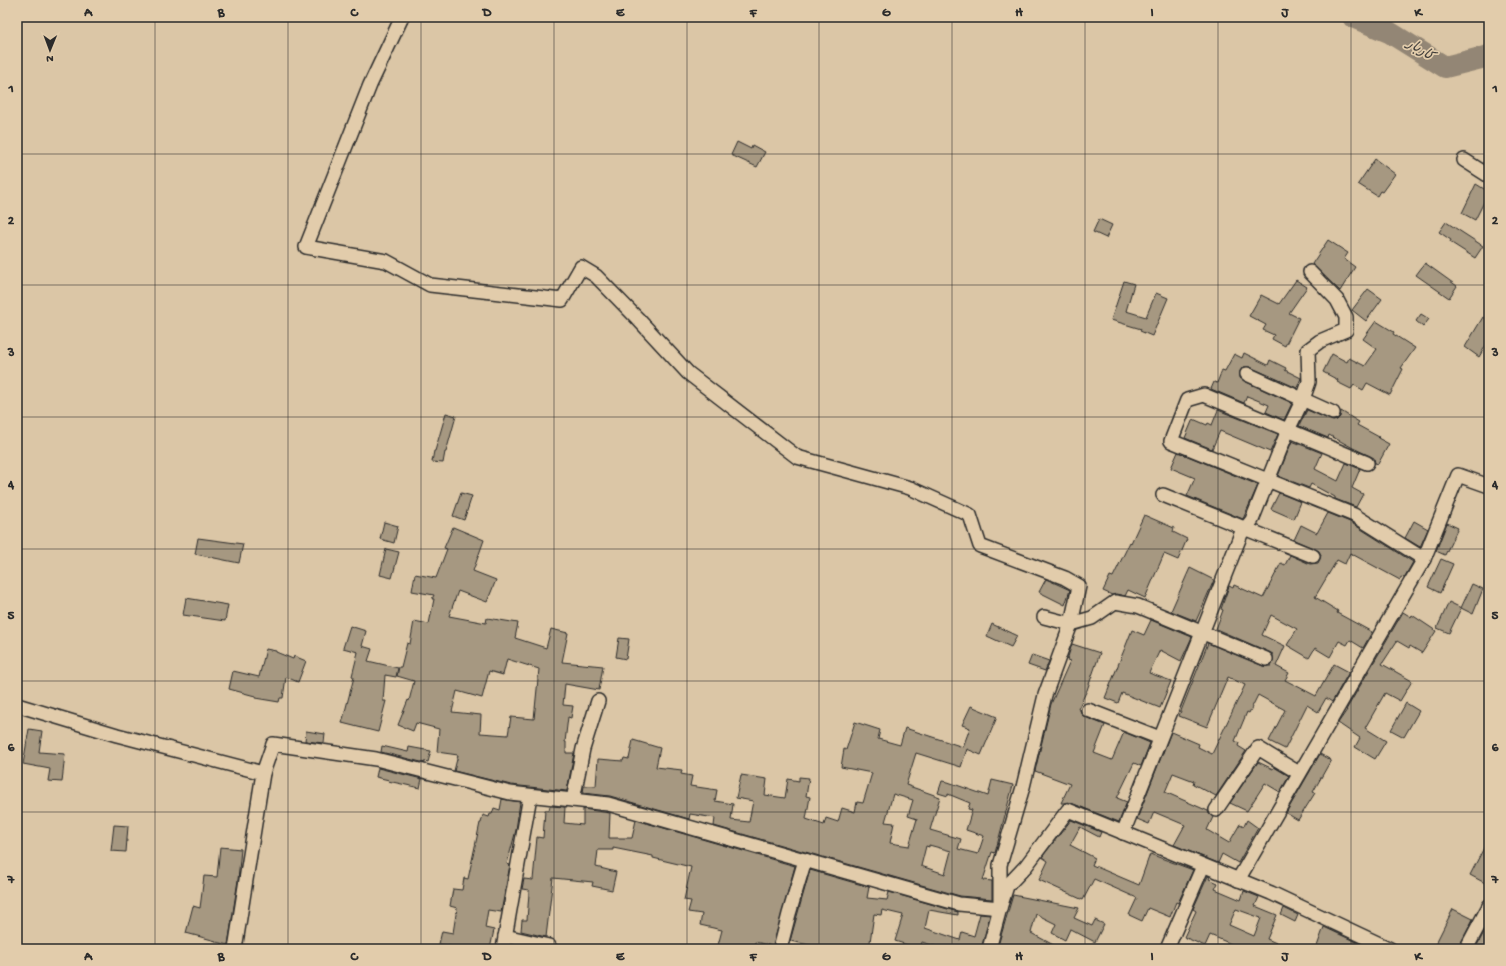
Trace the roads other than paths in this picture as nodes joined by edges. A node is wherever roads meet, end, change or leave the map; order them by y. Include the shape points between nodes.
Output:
1 (402, 17) edge
2 (1464, 160) dead end
3 (1489, 176) edge
4 (1310, 272) dead end
5 (1247, 374) dead end
6 (1303, 399) junction
7 (1334, 413) dead end
8 (1288, 430) junction
9 (1367, 463) dead end
10 (1269, 480) junction
11 (1489, 486) edge
12 (1163, 495) dead end
13 (1245, 528) junction
14 (1314, 556) dead end
15 (1424, 559) junction
16 (1044, 617) dead end
17 (1071, 624) junction
18 (1202, 632) junction
19 (1266, 659) dead end
20 (598, 701) dead end
21 (17, 705) edge
22 (1088, 710) dead end
23 (1160, 738) junction
24 (263, 773) junction
25 (1299, 773) junction
26 (530, 796) junction
27 (573, 800) junction
28 (1216, 810) dead end
29 (1123, 833) junction
30 (805, 860) junction
31 (1203, 866) junction
32 (1238, 880) junction
33 (1489, 906) edge
34 (1000, 908) junction
35 (504, 943) edge
36 (235, 949) edge
37 (548, 949) edge
38 (780, 949) edge
39 (989, 949) edge
40 (1167, 949) edge
41 (1390, 949) edge
42 (1466, 949) edge

1 - 17 street via 370,85 306,247 386,261 430,286 562,300 581,267 596,276 688,373 797,456 910,488 950,506 970,516 980,546 1065,578 1078,586
2 - 3 street
4 - 6 street via 1337,300 1346,317 1346,330 1320,341 1308,350 1309,382
5 - 6 street
6 - 7 street
6 - 8 street
8 - 9 street
8 - 10 street
8 - 10 street via 1204,395 1187,400 1173,434 1171,441
10 - 13 street via 1252,520
10 - 15 street via 1354,516
11 - 15 street via 1458,475
12 - 13 street
13 - 14 street
13 - 18 street
15 - 25 street
16 - 17 street
17 - 18 street via 1092,618 1115,602 1138,606
17 - 34 street via 1045,695 1023,787 1000,865
18 - 19 street
18 - 23 street
20 - 27 street via 583,748
21 - 24 street via 117,735
22 - 23 street
23 - 29 street
24 - 26 street via 273,744 376,759
24 - 36 street
25 - 28 street via 1258,748
25 - 32 street
26 - 27 street
26 - 35 street
27 - 30 street via 608,804
29 - 31 street
29 - 34 street via 1068,810 1026,866 1007,886
30 - 34 street via 959,904
30 - 38 street
31 - 32 street
31 - 40 street
32 - 41 street
33 - 42 street
34 - 39 street
35 - 37 street via 549,946

